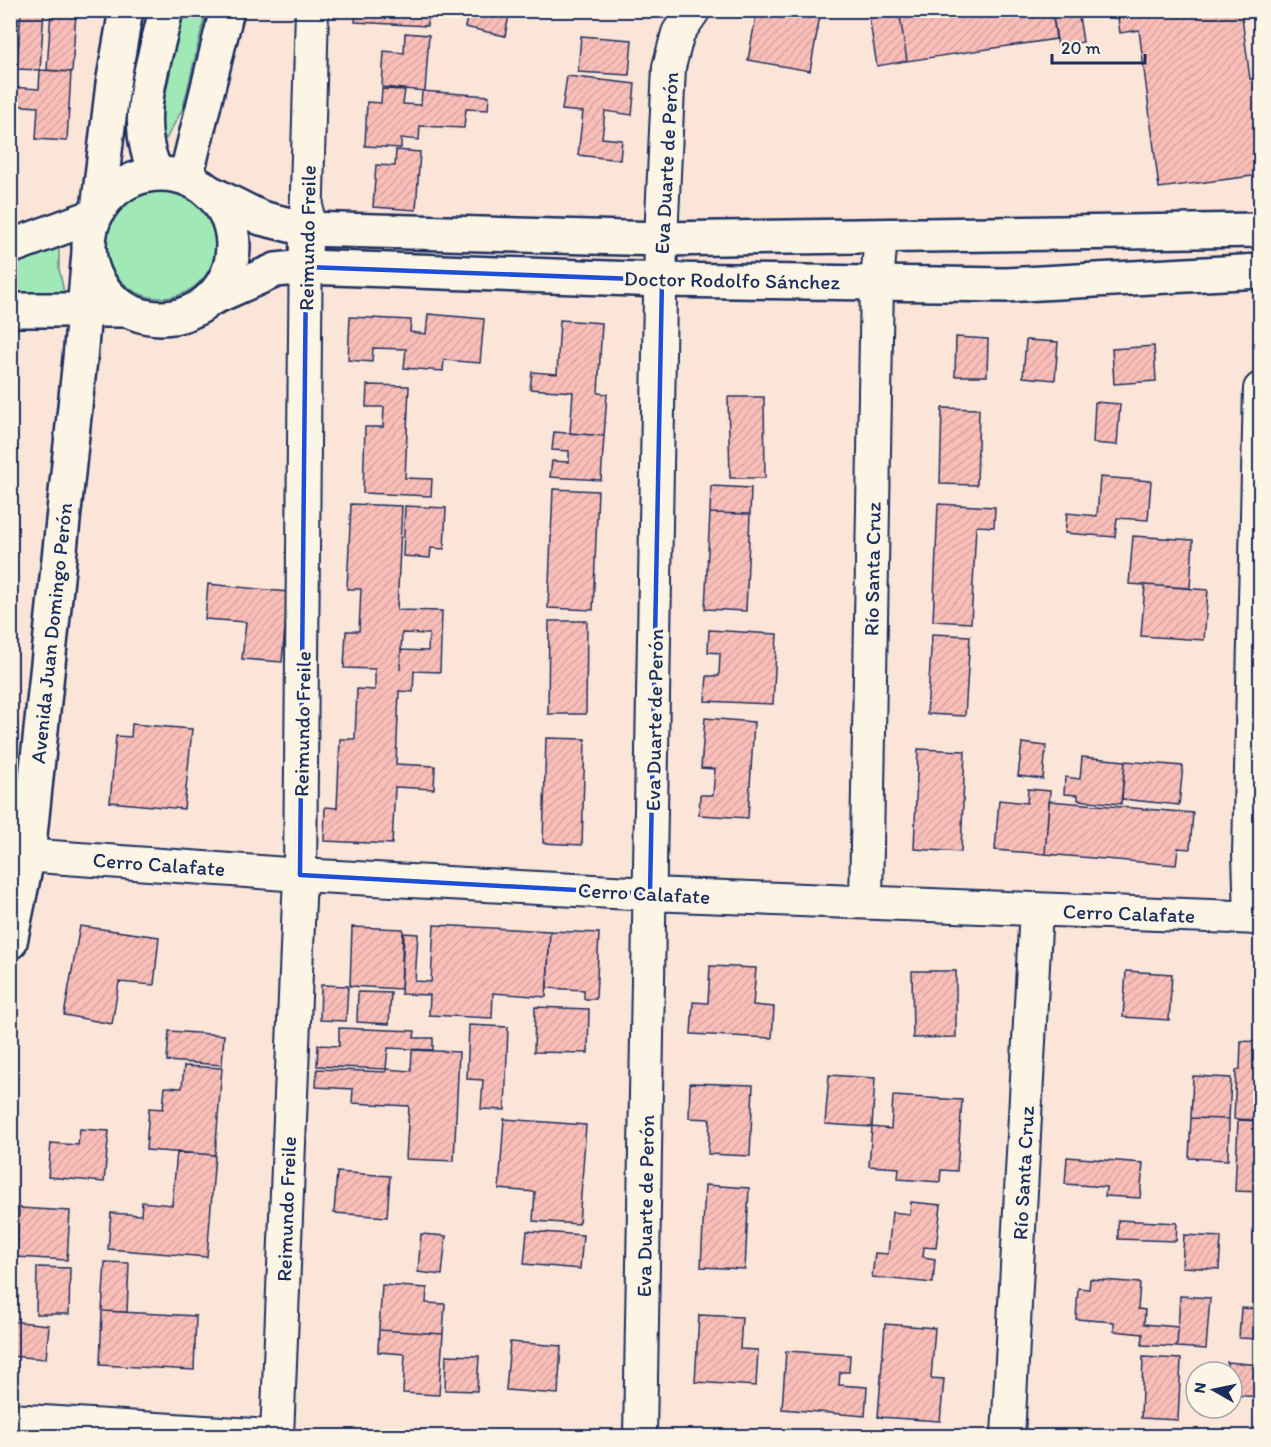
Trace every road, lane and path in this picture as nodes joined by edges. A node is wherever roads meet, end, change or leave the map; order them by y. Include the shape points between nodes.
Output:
1 (126, 10) edge
2 (166, 10) edge
3 (227, 10) edge
4 (312, 10) edge
5 (694, 10) edge
6 (185, 181) junction
7 (96, 213) junction
8 (306, 229) junction
9 (1260, 230) edge
10 (881, 236) junction
11 (661, 239) junction
12 (10, 247) edge
13 (89, 252) junction
14 (306, 267) junction
15 (1260, 271) edge
16 (662, 280) junction
17 (877, 282) junction
18 (210, 299) junction
19 (10, 310) edge
20 (84, 312) junction
21 (134, 313) junction
22 (80, 359) junction
23 (1260, 389) edge
24 (19, 854) edge
25 (300, 875) junction
26 (650, 894) junction
27 (866, 902) junction
28 (1036, 909) junction
29 (1256, 918) edge
30 (10, 942) edge
31 (10, 1420) edge
32 (270, 1437) edge
33 (277, 1437) edge
34 (640, 1437) edge
35 (1008, 1437) edge

1 - 7 street
2 - 6 street via 144,116 148,153
3 - 6 street
4 - 8 street, Reimundo Freile
5 - 11 street, Eva Duarte de Perón via 678,33 669,67
6 - 7 street via 123,184
6 - 8 street, Doctor Rodolfo Sánchez via 261,218
6 - 18 street via 228,217 233,246 227,275
7 - 12 street
7 - 13 street
8 - 11 street, Doctor Rodolfo Sánchez
8 - 14 street, Reimundo Freile
9 - 10 street, Doctor Rodolfo Sánchez
10 - 11 street, Doctor Rodolfo Sánchez
10 - 17 street, Río Santa Cruz
11 - 16 street, Eva Duarte de Perón
13 - 20 street, Avenida Juan Domingo Perón
13 - 21 street via 91,266 105,292
14 - 16 street, Doctor Rodolfo Sánchez
14 - 18 street, Doctor Rodolfo Sánchez via 276,270
14 - 25 street, Reimundo Freile
15 - 17 street, Doctor Rodolfo Sánchez via 1006,285
16 - 17 street, Doctor Rodolfo Sánchez
16 - 26 street, Eva Duarte de Perón
17 - 27 street, Río Santa Cruz
18 - 21 street via 185,314 163,318
19 - 20 street
20 - 21 street
20 - 22 street, Avenida Juan Domingo Perón
21 - 22 street, Avenida Juan Domingo Perón via 97,329
22 - 24 street, Avenida Juan Domingo Perón
23 - 29 street via 1250,854
24 - 25 street, Cerro Calafate
24 - 30 street, Avenida Juan Domingo Perón
25 - 26 street, Cerro Calafate
25 - 33 street, Reimundo Freile
26 - 27 street, Cerro Calafate
26 - 34 street, Eva Duarte de Perón
27 - 28 street, Cerro Calafate
28 - 29 street, Cerro Calafate
28 - 35 street, Río Santa Cruz
31 - 32 street

